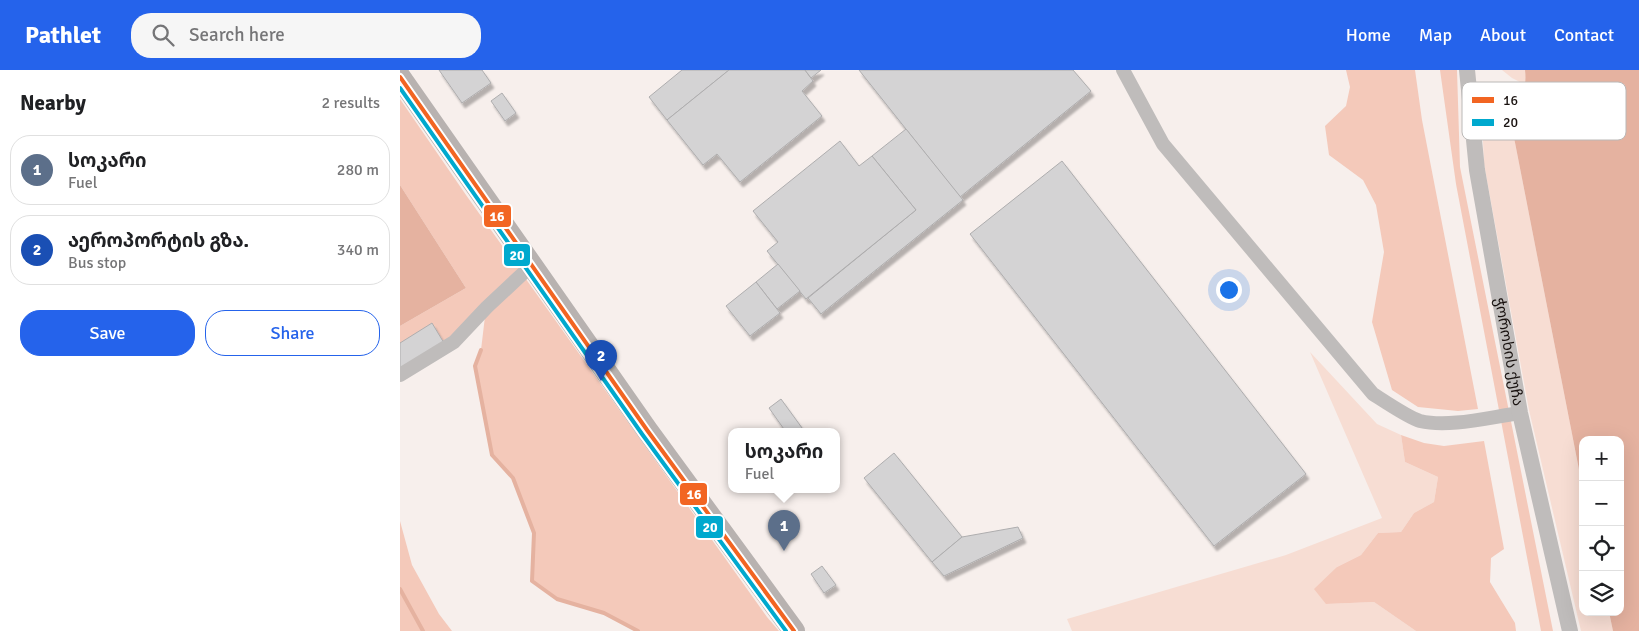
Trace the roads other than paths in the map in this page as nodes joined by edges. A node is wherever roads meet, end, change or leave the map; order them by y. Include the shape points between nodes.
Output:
1 (1123, 70) edge
2 (400, 77) edge
3 (1474, 140) edge
4 (532, 265) junction
5 (400, 375) edge
6 (1520, 414) junction
7 (794, 631) edge
8 (1570, 631) edge

1 - 6 street via 1163,144 1373,394 1419,421 1454,424
2 - 4 highway
3 - 6 street, ჭოროხის ქუჩა
4 - 5 street via 454,342
4 - 7 highway via 646,430
6 - 8 street, ჭოროხის ქუჩა

